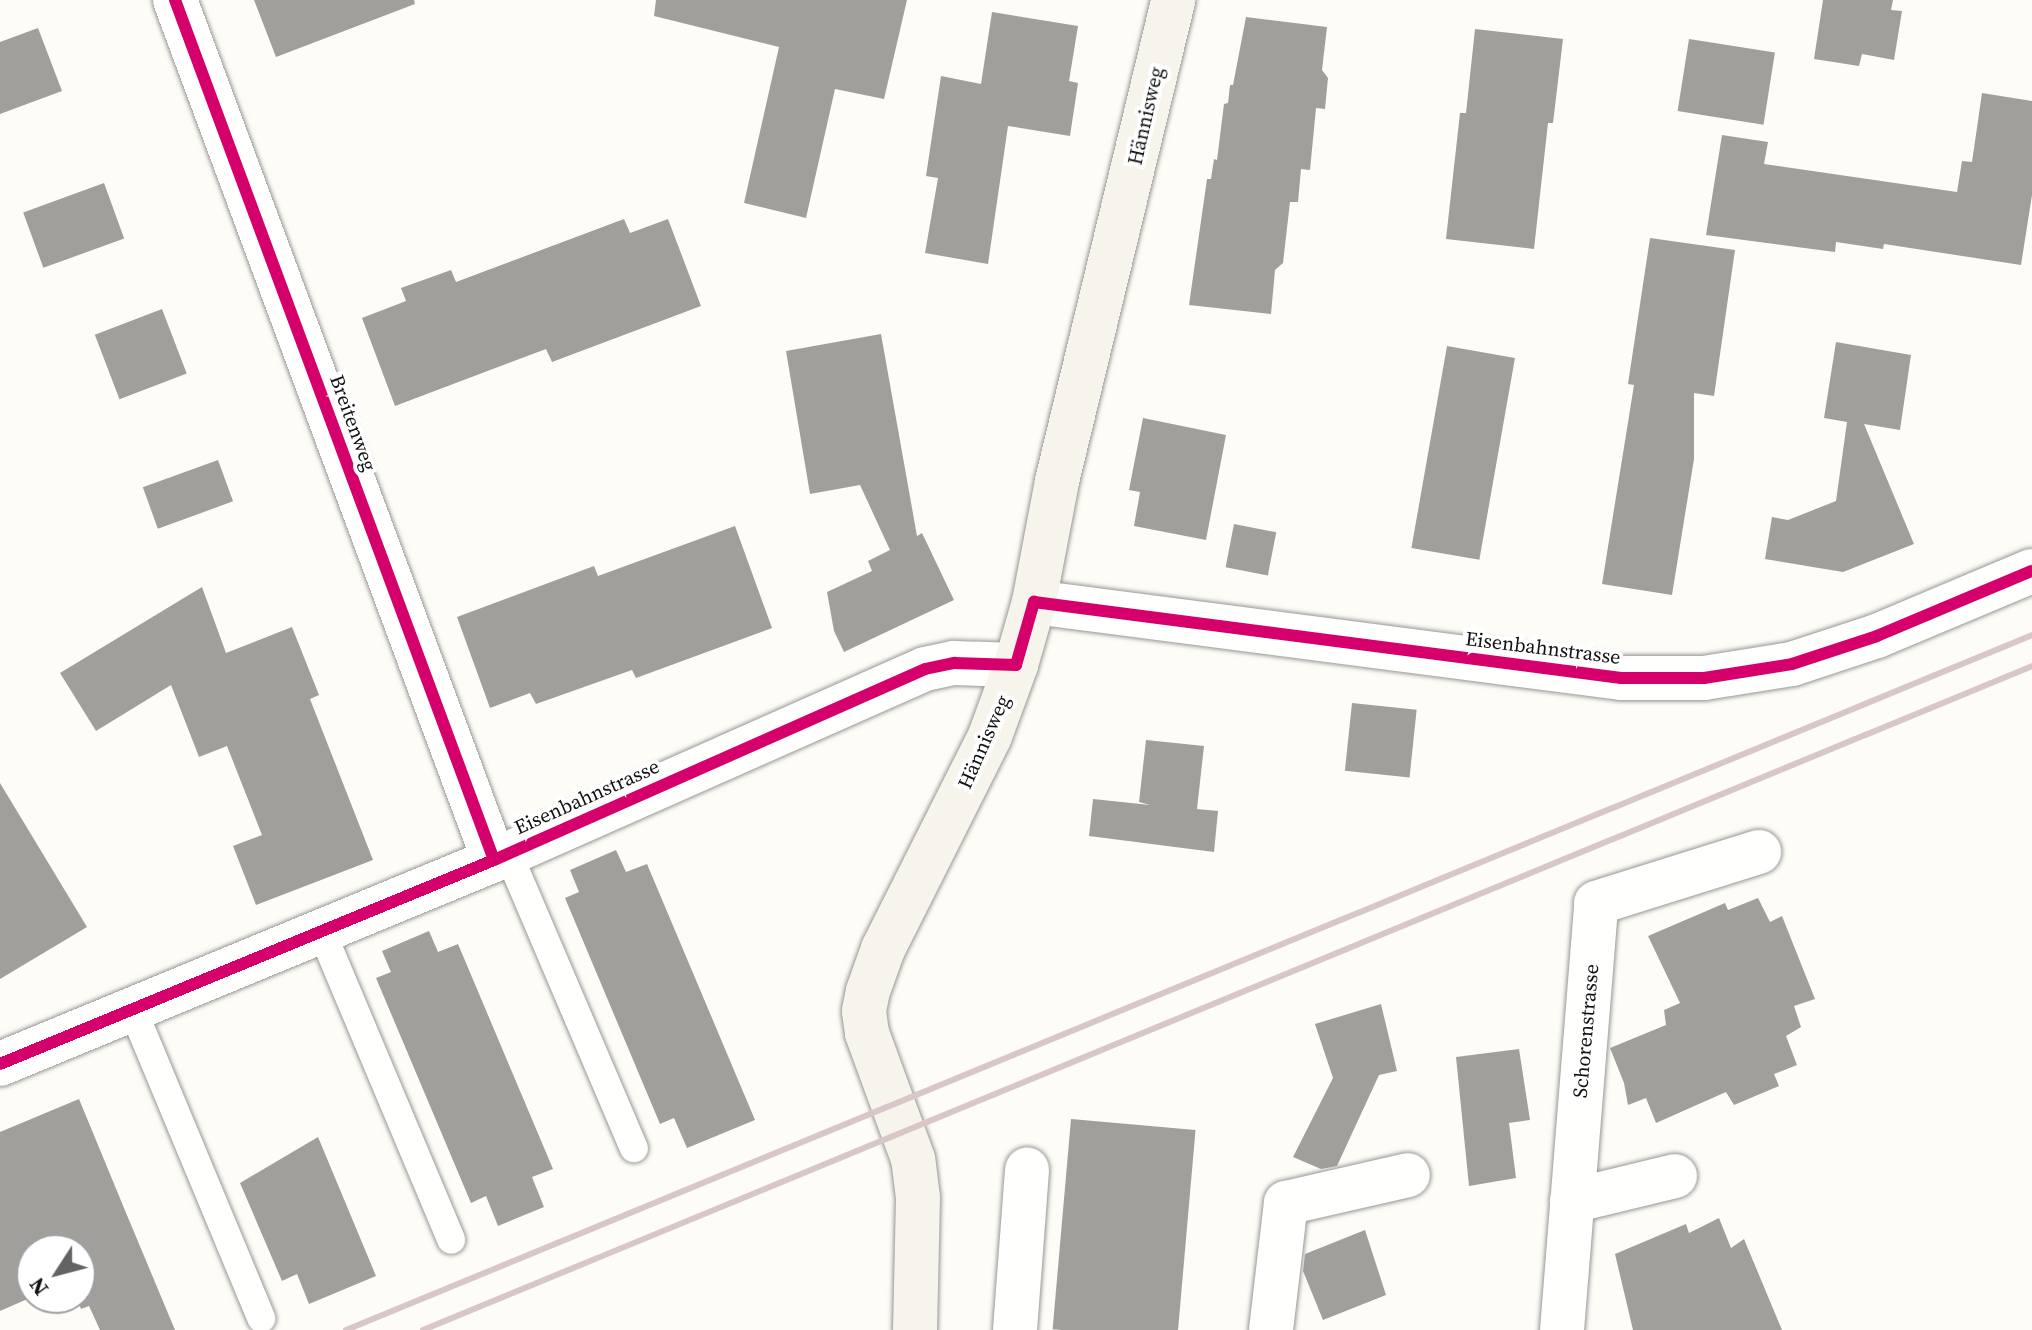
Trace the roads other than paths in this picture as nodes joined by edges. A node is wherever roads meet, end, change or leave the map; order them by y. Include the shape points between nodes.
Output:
1 (175, 0) edge
2 (1173, 0) edge
3 (2032, 571) edge
4 (1034, 602) junction
5 (1016, 665) junction
6 (1759, 852) dead end
7 (501, 856) junction
8 (321, 930) junction
9 (133, 1010) junction
10 (0, 1064) edge
11 (634, 1148) dead end
12 (1027, 1169) dead end
13 (1408, 1175) dead end
14 (1675, 1176) dead end
15 (1572, 1201) junction
16 (451, 1240) dead end
17 (261, 1318) dead end
18 (915, 1330) edge
19 (1015, 1330) edge
20 (1271, 1330) edge
21 (1562, 1330) edge

1 - 7 street, Breitenweg
2 - 4 street, Hännisweg via 1057,481
3 - 4 street, Eisenbahnstrasse via 1877,636 1806,659 1704,678 1621,678
4 - 5 street, Hännisweg
5 - 7 street, Eisenbahnstrasse via 954,663 925,669
5 - 18 street, Hännisweg via 990,736 883,949 864,1011 872,1051 913,1159 918,1198
6 - 15 street, Schorenstrasse via 1596,903
7 - 8 street, Eisenbahnstrasse
7 - 11 lane
8 - 9 street, Eisenbahnstrasse
8 - 16 lane
9 - 10 street, Eisenbahnstrasse
9 - 17 lane
12 - 19 street
13 - 20 street via 1286,1203
14 - 15 street
15 - 21 street, Schorenstrasse

